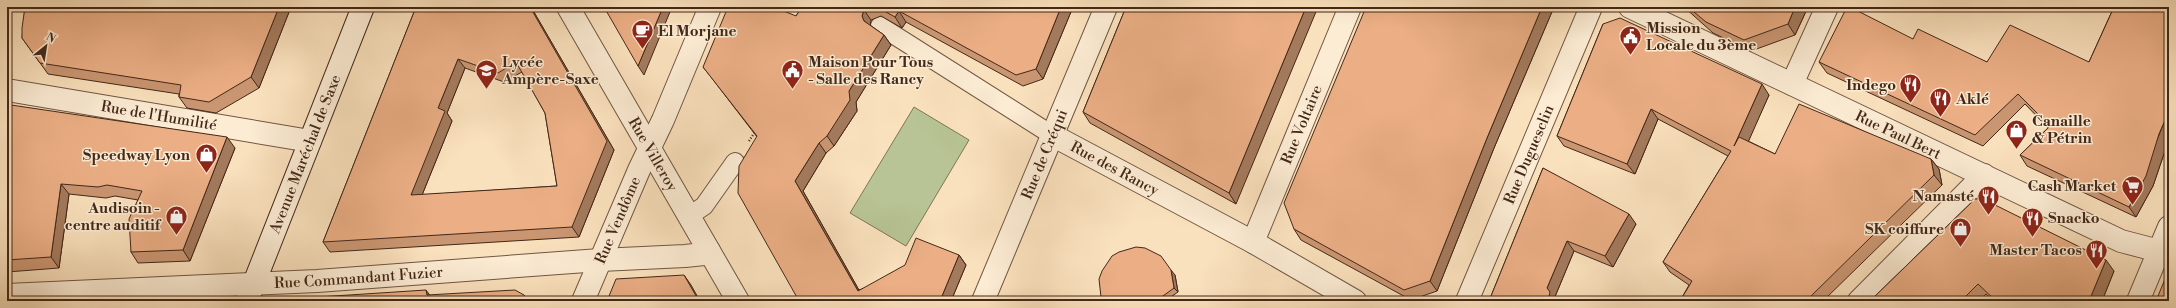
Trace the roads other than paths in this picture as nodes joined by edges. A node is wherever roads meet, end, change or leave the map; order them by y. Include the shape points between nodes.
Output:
1 (363, 7) edge
2 (568, 7) edge
3 (710, 7) edge
4 (1106, 7) edge
5 (1350, 7) edge
6 (1591, 7) edge
7 (1630, 7) edge
8 (1828, 7) edge
9 (880, 26) dead end
10 (1792, 84) junction
11 (7, 90) edge
12 (1052, 135) junction
13 (310, 141) junction
14 (650, 148) junction
15 (735, 162) dead end
16 (1984, 175) junction
17 (688, 216) junction
18 (2169, 227) edge
19 (1252, 242) junction
20 (709, 251) junction
21 (2164, 254) edge
22 (600, 260) junction
23 (250, 292) edge
24 (7, 296) edge
25 (583, 301) edge
26 (738, 301) edge
27 (982, 301) edge
28 (1355, 301) edge
29 (1467, 301) edge
30 (1859, 301) edge
31 (2138, 301) edge

1 - 13 street, Avenue Maréchal de Saxe
2 - 14 street, Rue Villeroy
3 - 14 street, Rue Vendôme
4 - 12 street, Rue de Créqui
5 - 19 street, Rue Voltaire
6 - 29 street, Rue Duguesclin
7 - 10 street, Rue Paul Bert
8 - 10 street
9 - 12 lane, Rue des Rancy
10 - 16 street, Rue Paul Bert
11 - 13 street, Rue de l'Humilité
12 - 19 street, Rue des Rancy
12 - 27 street, Rue de Créqui
13 - 23 street, Avenue Maréchal de Saxe
14 - 17 street, Rue Villeroy
14 - 22 street, Rue Vendôme
15 - 17 lane via 704,206
16 - 21 street, Rue Paul Bert via 2121,241
16 - 30 street
17 - 20 street, Rue Villeroy
18 - 21 street
19 - 28 street, Rue des Rancy
20 - 22 street, Rue Commandant Fuzier via 690,256
20 - 26 street, Rue Villeroy
21 - 31 street
22 - 23 street, Rue Commandant Fuzier
22 - 25 street, Rue Vendôme
23 - 24 street, Rue Commandant Fuzier

